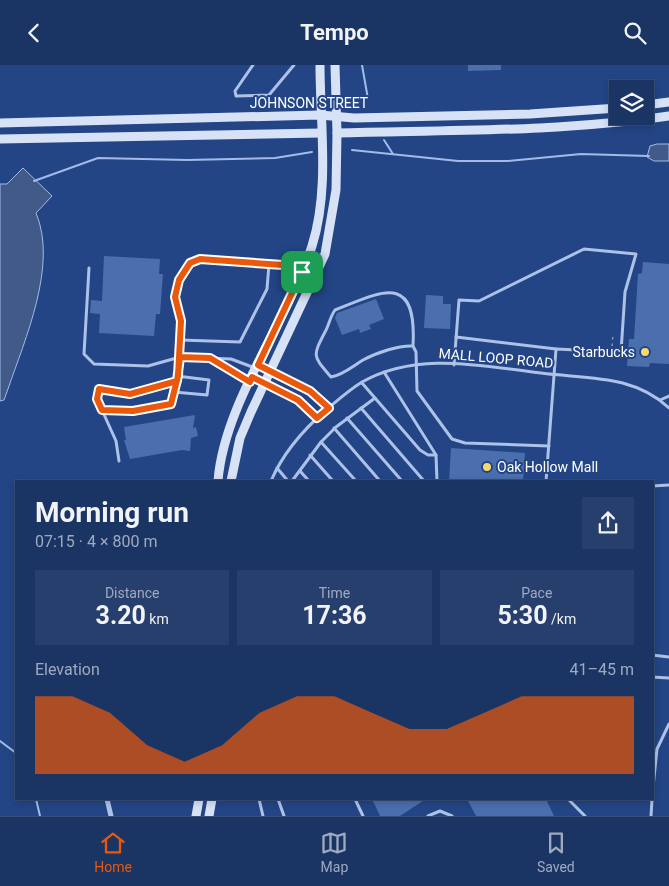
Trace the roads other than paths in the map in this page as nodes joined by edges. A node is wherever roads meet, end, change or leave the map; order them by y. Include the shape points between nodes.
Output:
1 (253, 65) edge
2 (294, 65) edge
3 (320, 65) edge
4 (334, 65) edge
5 (669, 102) edge
6 (654, 104) edge
7 (609, 109) edge
8 (320, 115) junction
9 (669, 116) edge
10 (336, 117) junction
11 (0, 123) edge
12 (321, 133) junction
13 (337, 133) junction
14 (0, 139) edge
15 (269, 264) junction
16 (89, 268) dead end
17 (302, 272) junction
18 (456, 337) junction
19 (180, 341) junction
20 (413, 346) junction
21 (556, 349) junction
22 (180, 357) junction
23 (210, 358) junction
24 (416, 364) junction
25 (454, 365) junction
26 (270, 371) junction
27 (384, 372) junction
28 (254, 373) junction
29 (554, 374) junction
30 (178, 376) junction
31 (177, 381) junction
32 (264, 383) junction
33 (362, 383) junction
34 (174, 392) junction
35 (669, 396) edge
36 (375, 397) junction
37 (660, 400) junction
38 (329, 408) junction
39 (361, 408) junction
40 (669, 408) edge
41 (102, 410) junction
42 (317, 418) junction
43 (347, 418) junction
44 (334, 428) junction
45 (321, 442) junction
46 (549, 446) junction
47 (310, 455) junction
48 (436, 455) junction
49 (119, 461) dead end
50 (277, 468) junction
51 (300, 470) junction
52 (218, 480) edge
53 (231, 480) edge
54 (271, 480) edge
55 (287, 480) edge
56 (293, 480) edge
57 (308, 480) edge
58 (332, 480) edge
59 (355, 480) edge
60 (379, 480) edge
61 (401, 480) edge
62 (423, 480) edge
63 (437, 480) edge
64 (546, 480) edge
65 (669, 485) edge
66 (654, 487) edge
67 (654, 655) edge
68 (669, 657) edge
69 (654, 677) edge
70 (669, 678) edge
71 (669, 724) edge
72 (654, 778) edge
73 (107, 800) edge
74 (199, 800) edge
75 (212, 800) edge
76 (259, 800) edge
77 (278, 800) edge
78 (355, 800) edge
79 (569, 800) edge
80 (652, 800) edge
81 (111, 816) edge
82 (196, 816) edge
83 (209, 816) edge
84 (263, 816) edge
85 (284, 816) edge
86 (362, 816) edge
87 (428, 816) edge
88 (452, 816) edge
89 (585, 816) edge
90 (651, 816) edge

1 - 2 lane via 234,91 236,97 269,95
3 - 8 main road
4 - 10 main road
5 - 6 main road
7 - 10 main road, JOHNSON STREET via 530,115
8 - 10 main road, JOHNSON STREET
8 - 11 main road, JOHNSON STREET
8 - 12 main road
9 - 13 main road via 548,128
10 - 13 main road
12 - 14 main road
12 - 17 main road via 320,202 312,246
13 - 26 main road via 336,190 325,254
15 - 17 lane
15 - 19 lane via 267,289 240,342
15 - 19 lane via 200,259 190,263 179,280 175,297 181,321
16 - 22 lane via 84,354 94,364 148,366
17 - 28 main road
18 - 21 lane
18 - 21 lane via 459,300 479,301 584,249 636,254 625,292 621,352
18 - 25 lane
19 - 22 lane
20 - 20 lane via 405,345 365,359 331,377 316,359 316,347 335,310 390,291 400,295 410,308
20 - 24 lane
21 - 29 lane
22 - 23 lane
22 - 30 lane
23 - 28 lane
23 - 28 lane via 231,359
24 - 25 lane, MALL LOOP ROAD
24 - 27 lane, MALL LOOP ROAD
24 - 46 lane via 418,391 452,439 464,443
25 - 29 lane, MALL LOOP ROAD via 495,366
26 - 28 lane
26 - 32 main road
26 - 38 lane via 310,391
27 - 33 lane, MALL LOOP ROAD
27 - 48 lane
28 - 32 lane
28 - 52 main road via 224,447
29 - 37 lane, MALL LOOP ROAD via 600,377 636,386
29 - 46 lane
30 - 31 lane
30 - 34 lane via 209,379 207,395
31 - 34 lane
31 - 41 lane via 130,394 99,389 97,399
32 - 42 lane via 298,400
32 - 53 main road via 240,438
33 - 36 lane
33 - 38 lane, MALL LOOP ROAD
34 - 41 lane via 171,404 133,411
35 - 37 lane
36 - 39 lane
36 - 48 lane via 424,453
37 - 40 lane, MALL LOOP ROAD
38 - 42 lane, MALL LOOP ROAD
39 - 43 lane
39 - 62 lane
41 - 49 lane via 116,441
42 - 50 lane, MALL LOOP ROAD
43 - 44 lane
43 - 61 lane
44 - 45 lane
44 - 60 lane
45 - 47 lane
45 - 59 lane
46 - 64 lane
47 - 51 lane
47 - 58 lane
48 - 63 lane
50 - 54 lane, MALL LOOP ROAD
50 - 55 lane
51 - 56 lane
51 - 57 lane
65 - 66 lane
67 - 68 lane
69 - 70 lane
71 - 72 lane via 657,749
73 - 81 street
74 - 82 main road
75 - 83 main road
76 - 84 lane
77 - 85 lane
78 - 86 lane
79 - 89 lane
80 - 90 lane
87 - 88 lane via 440,811

